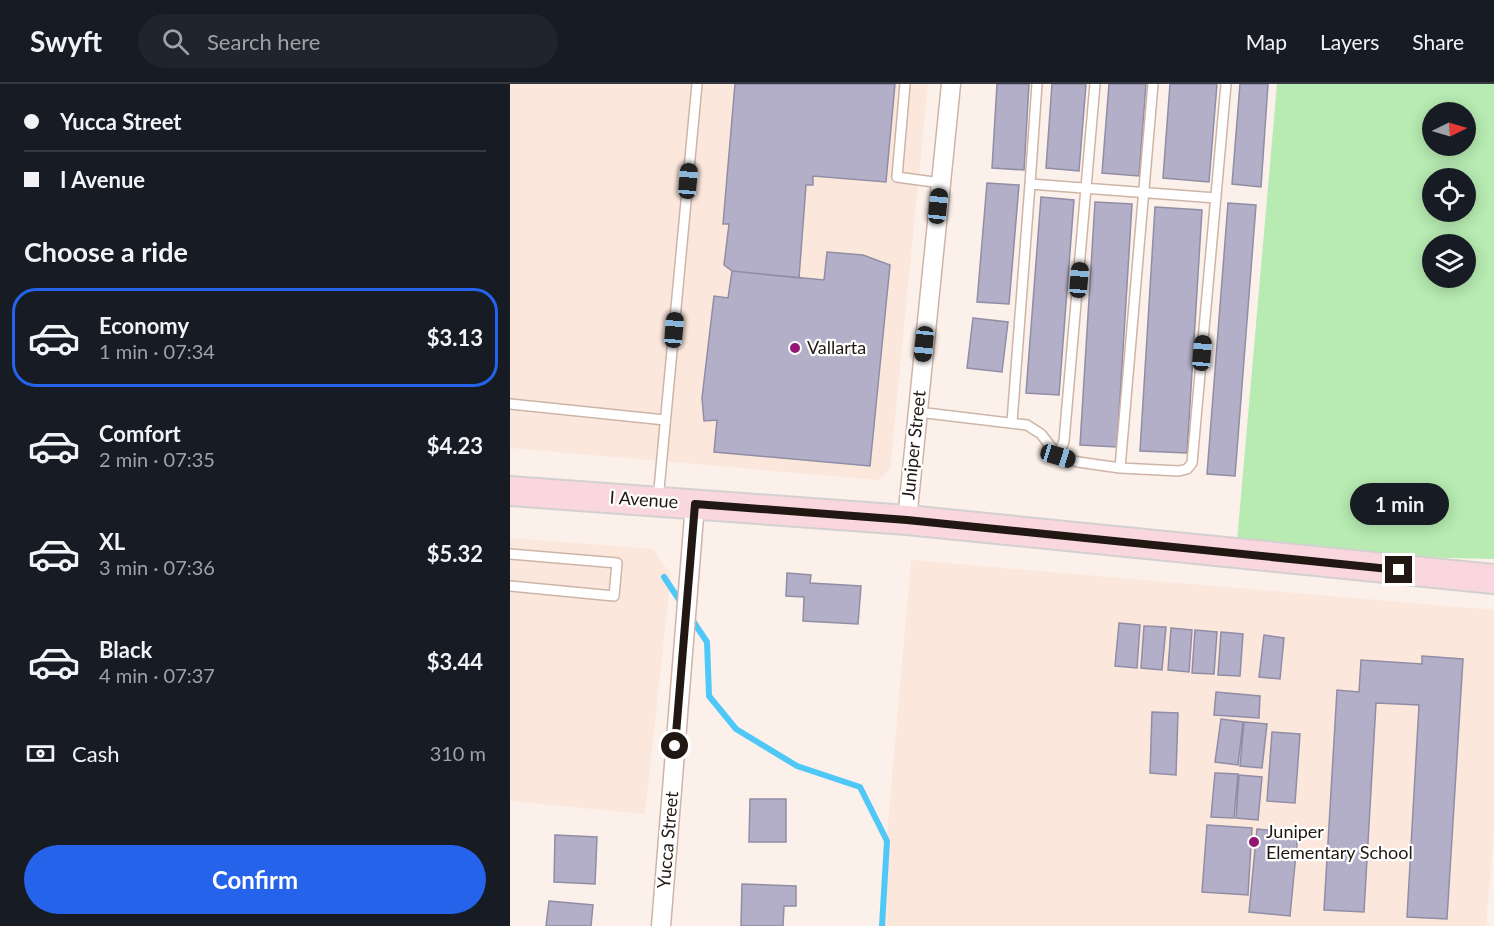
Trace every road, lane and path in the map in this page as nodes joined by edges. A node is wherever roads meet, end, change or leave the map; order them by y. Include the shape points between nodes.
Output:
1 (697, 84) edge
2 (905, 84) edge
3 (951, 84) edge
4 (1037, 84) edge
5 (1095, 84) edge
6 (1153, 84) edge
7 (1226, 84) edge
8 (940, 183) junction
9 (1030, 184) junction
10 (1088, 189) junction
11 (1143, 194) junction
12 (1216, 198) junction
13 (510, 404) edge
14 (918, 412) junction
15 (665, 420) junction
16 (1012, 422) junction
17 (1058, 456) junction
18 (1120, 468) junction
19 (510, 491) edge
20 (658, 501) junction
21 (695, 504) junction
22 (907, 520) junction
23 (510, 554) edge
24 (1494, 579) edge
25 (510, 586) edge
26 (661, 926) edge

1 - 15 lane
2 - 8 lane via 897,177
3 - 8 street, Juniper Street
4 - 9 lane
5 - 10 lane
6 - 11 lane
7 - 12 lane
8 - 14 street, Juniper Street
9 - 10 lane
9 - 16 lane
10 - 11 lane
10 - 17 lane via 1064,441
11 - 12 lane
11 - 18 lane
12 - 18 lane via 1192,463 1179,471
13 - 15 lane
14 - 16 lane
14 - 22 street, Juniper Street
15 - 20 lane
16 - 17 lane via 1027,424 1041,434
17 - 18 lane
19 - 20 main road, I Avenue
20 - 21 main road, I Avenue
21 - 22 main road, I Avenue
21 - 26 street, Yucca Street
22 - 24 main road, I Avenue
23 - 25 lane via 617,563 614,596

